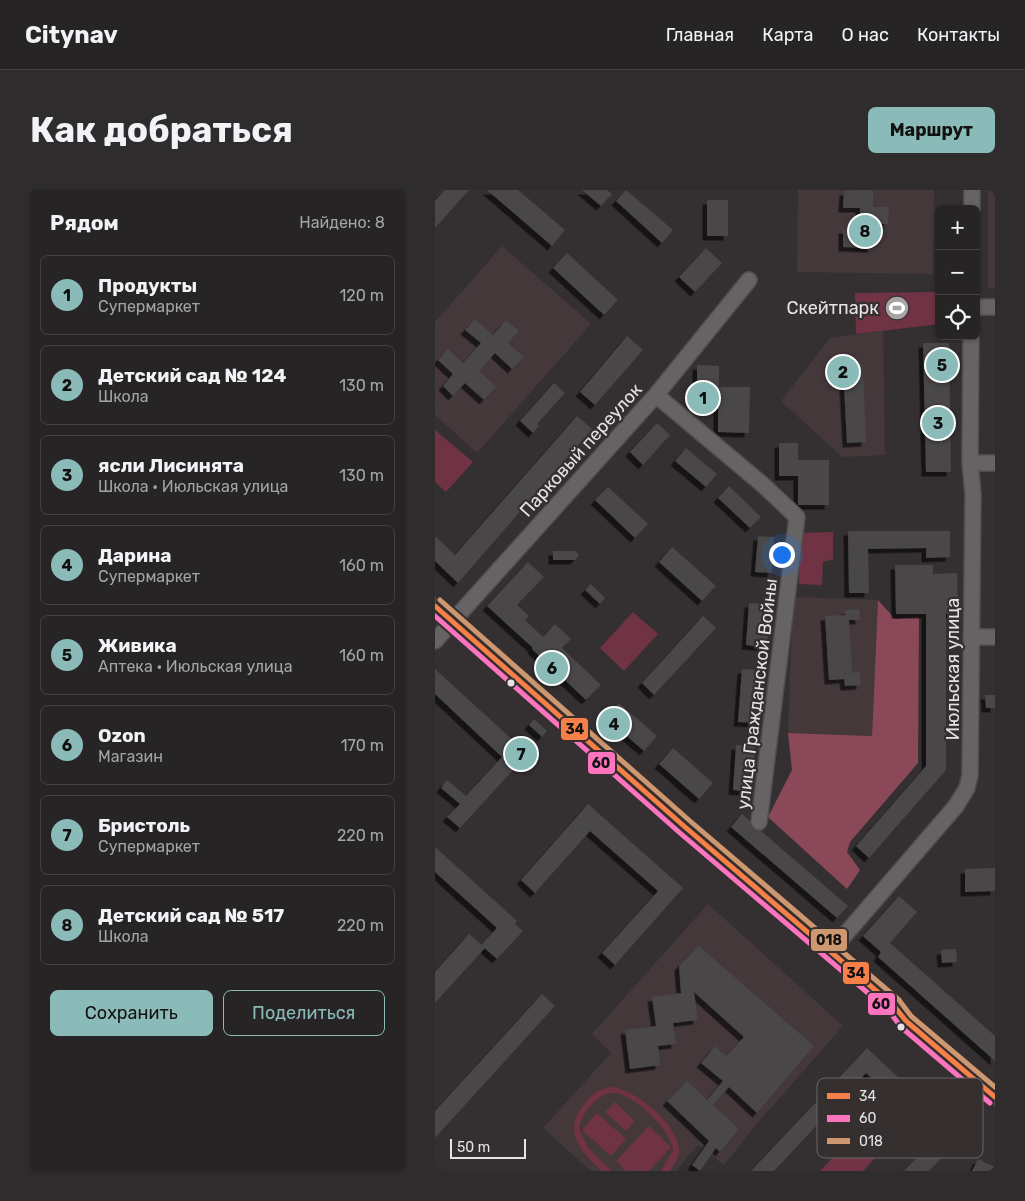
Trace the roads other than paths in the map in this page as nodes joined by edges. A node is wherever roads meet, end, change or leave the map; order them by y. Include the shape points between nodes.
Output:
1 (972, 190) edge
2 (972, 205) edge
3 (749, 280) dead end
4 (980, 307) edge
5 (995, 307) edge
6 (971, 340) edge
7 (656, 395) junction
8 (971, 463) junction
9 (995, 463) edge
10 (435, 606) edge
11 (453, 622) junction
12 (971, 637) junction
13 (995, 637) edge
14 (435, 641) edge
15 (759, 822) dead end
16 (831, 951) junction
17 (972, 1078) edge
18 (983, 1088) edge
19 (995, 1098) edge

1 - 2 street
3 - 7 street, Парковый переулок
4 - 5 street
6 - 8 street, Июльская улица
7 - 11 street, Парковый переулок
7 - 15 street, улица Гражданской Войны via 797,517
8 - 9 street
8 - 12 street, Июльская улица
10 - 11 street
11 - 14 street, Парковый переулок
11 - 16 street
12 - 13 street
12 - 16 street, Июльская улица via 972,763 967,788 956,806
16 - 17 street
18 - 19 street

